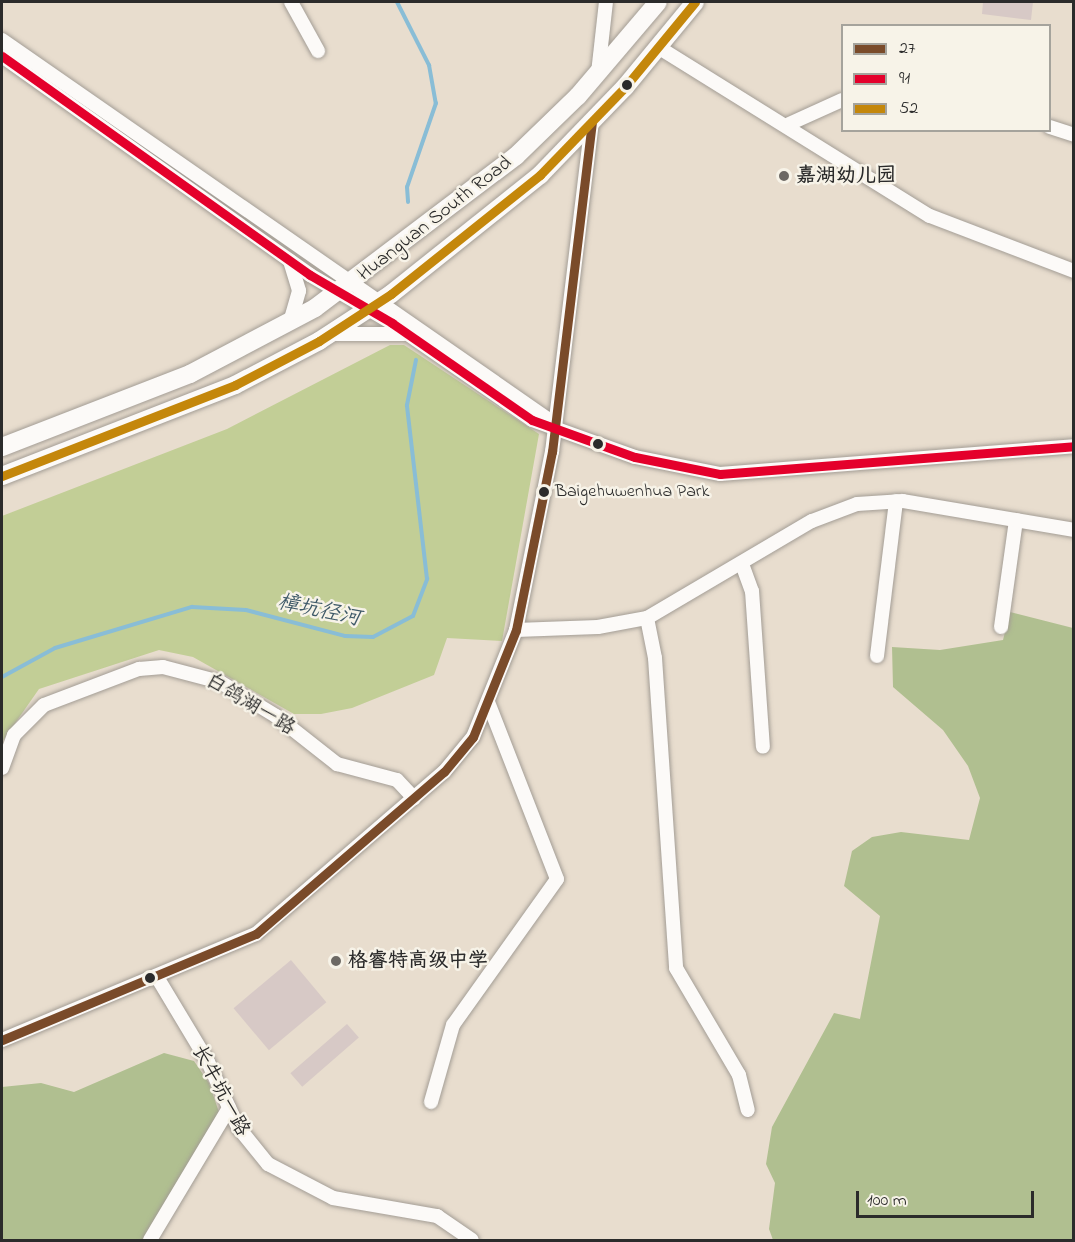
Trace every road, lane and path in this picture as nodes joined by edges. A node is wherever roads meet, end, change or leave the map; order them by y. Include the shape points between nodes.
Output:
1 (291, 2) edge
2 (606, 2) edge
3 (658, 2) edge
4 (695, 2) edge
5 (2, 40) edge
6 (658, 47) junction
7 (318, 51) dead end
8 (2, 56) edge
9 (598, 73) junction
10 (841, 101) edge
11 (592, 122) junction
12 (789, 124) junction
13 (1051, 127) edge
14 (1074, 135) edge
15 (288, 260) junction
16 (1074, 271) edge
17 (345, 287) junction
18 (375, 305) junction
19 (288, 324) junction
20 (328, 335) junction
21 (412, 337) junction
22 (555, 424) junction
23 (1074, 446) edge
24 (2, 447) edge
25 (2, 476) edge
26 (896, 501) junction
27 (1016, 520) junction
28 (1074, 530) edge
29 (742, 564) junction
30 (646, 618) junction
31 (1001, 627) dead end
32 (516, 630) junction
33 (877, 656) dead end
34 (488, 702) junction
35 (763, 747) dead end
36 (2, 768) edge
37 (414, 798) junction
38 (157, 977) junction
39 (2, 1040) edge
40 (431, 1102) dead end
41 (229, 1108) junction
42 (748, 1110) dead end
43 (457, 1234) edge
44 (150, 1240) edge
45 (472, 1240) edge

1 - 7 street
2 - 9 street
3 - 9 main road, Huanguan South Road
4 - 6 main road, Huanguan South Road
5 - 17 street
6 - 11 main road, Huanguan South Road
6 - 12 street
8 - 15 street
9 - 17 main road, Huanguan South Road via 489,181
10 - 12 street
11 - 18 main road, Huanguan South Road via 502,209
11 - 22 street
12 - 16 street via 930,216
13 - 14 street
15 - 17 street
15 - 19 street via 298,301
17 - 18 street
17 - 19 main road, Huanguan South Road
18 - 20 main road, Huanguan South Road
18 - 21 street
18 - 22 street
19 - 24 main road, Huanguan South Road via 190,374
20 - 21 street via 376,330
20 - 25 main road, Huanguan South Road via 174,411
21 - 22 street via 532,420
22 - 23 street via 635,457 720,474
22 - 32 street
26 - 27 street
26 - 29 street via 835,511
26 - 33 street
27 - 28 street
27 - 31 street
29 - 30 street
29 - 35 street via 752,591
30 - 32 street via 598,627
30 - 42 street via 655,658 676,968 739,1076
32 - 34 street
34 - 37 street via 461,755
34 - 40 street via 557,879 453,1025
36 - 37 street, 白鸽湖一路 via 23,722 44,705 139,669 163,667 220,682 276,716 337,764 397,780
37 - 38 street via 263,929
38 - 39 street
38 - 41 street, 长牛坑一路
41 - 43 street, 长牛坑一路 via 256,1153 319,1193 419,1209
41 - 44 street
43 - 45 street, 长牛坑一路

